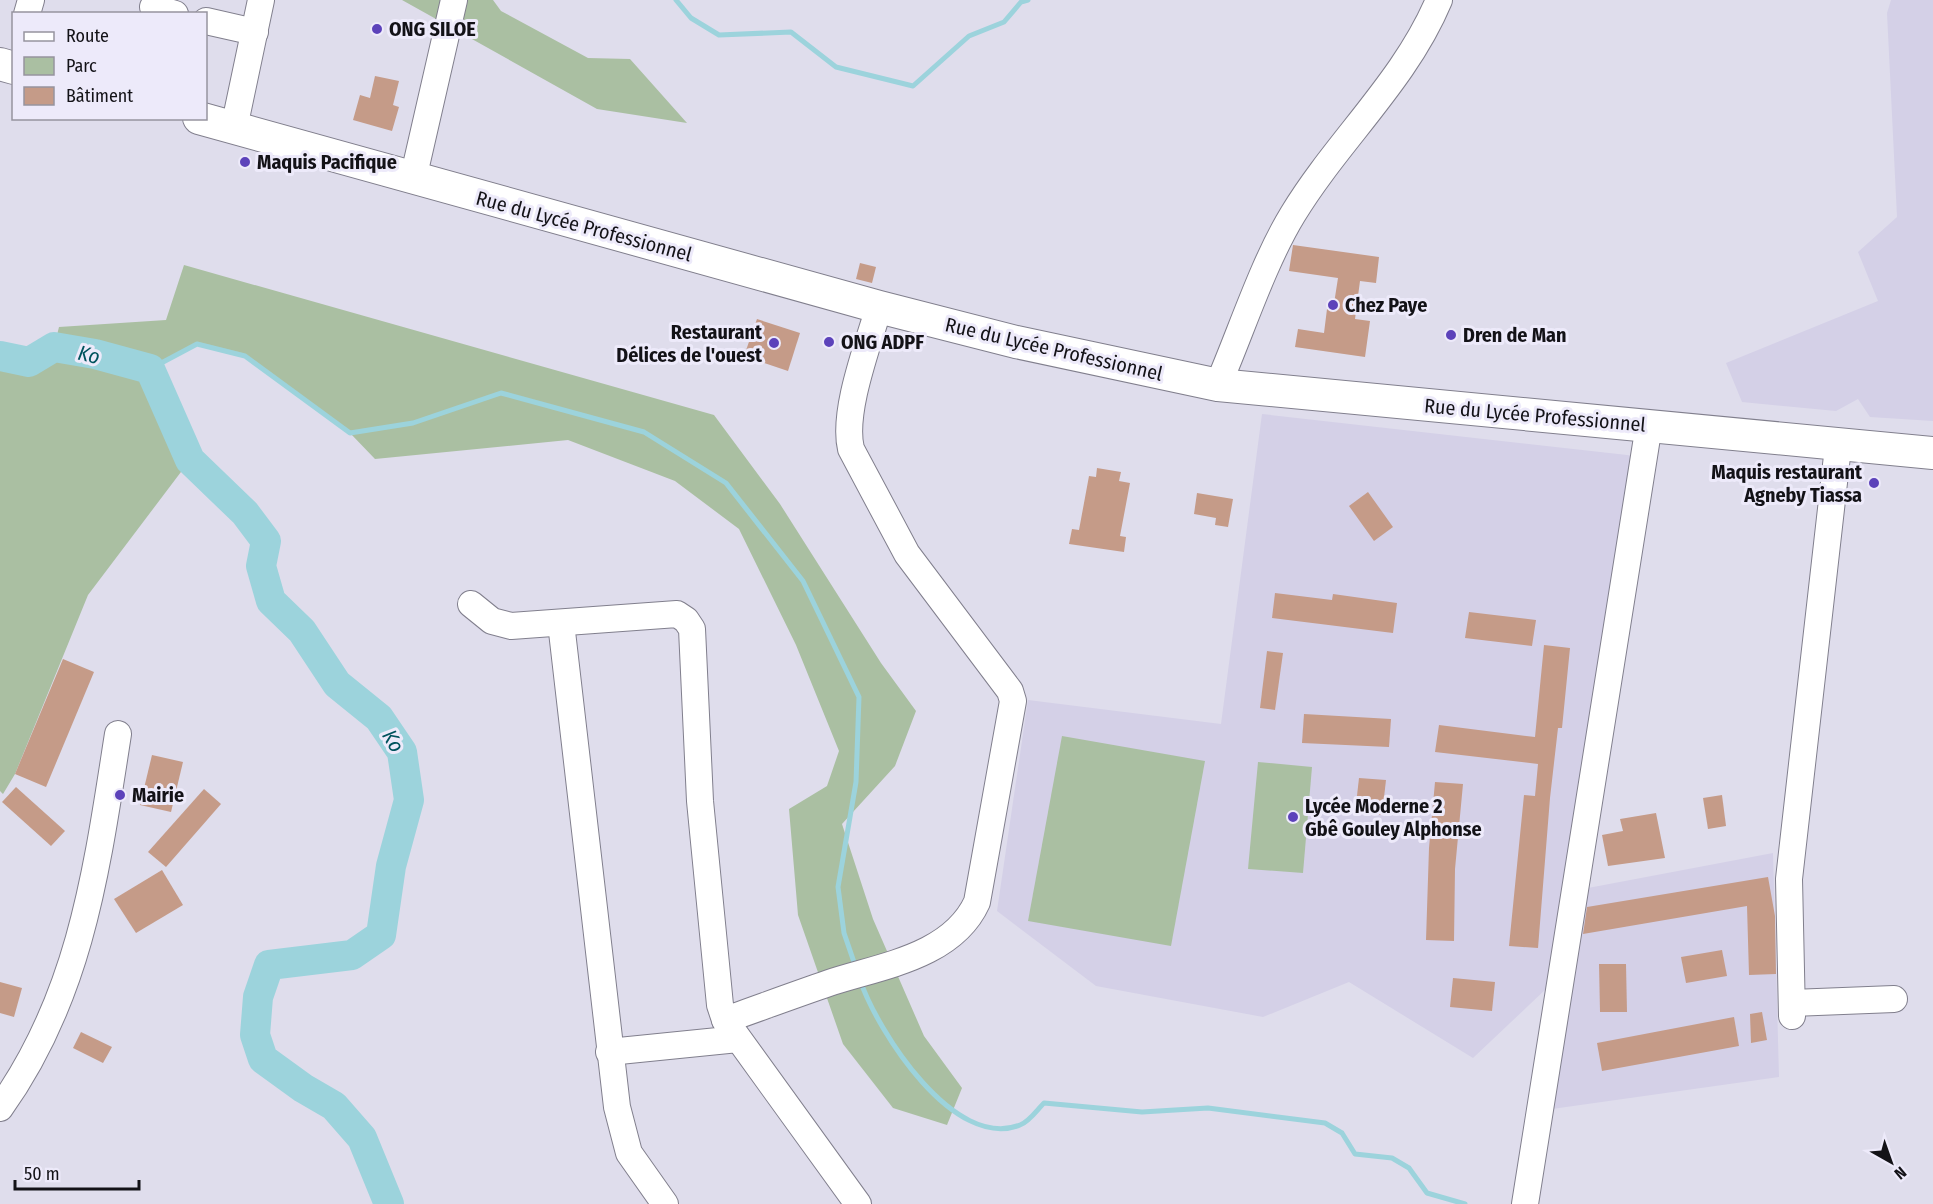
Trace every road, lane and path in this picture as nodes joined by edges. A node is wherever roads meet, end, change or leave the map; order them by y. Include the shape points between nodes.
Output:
1 (261, 0) edge
2 (454, 0) edge
3 (1439, 0) edge
4 (207, 21) edge
5 (255, 32) junction
6 (206, 120) edge
7 (234, 128) junction
8 (413, 179) junction
9 (879, 307) junction
10 (1218, 385) junction
11 (1649, 425) junction
12 (1838, 447) junction
13 (1933, 453) edge
14 (471, 604) dead end
15 (561, 623) junction
16 (118, 734) dead end
17 (1894, 999) dead end
18 (731, 1029) junction
19 (609, 1052) junction
20 (0, 1108) edge
21 (665, 1204) edge
22 (858, 1204) edge
23 (1525, 1204) edge

1 - 5 street
2 - 8 street
3 - 10 street via 1414,52 1293,214
4 - 5 street
5 - 7 street
6 - 7 main road, Rue du Lycée Professionnel
7 - 8 main road, Rue du Lycée Professionnel
8 - 9 main road, Rue du Lycée Professionnel
9 - 10 main road, Rue du Lycée Professionnel via 1017,342
9 - 18 street via 851,409 847,433 851,449 907,554 1010,690 1013,701 977,902 958,929 932,948
10 - 11 main road, Rue du Lycée Professionnel
11 - 12 main road, Rue du Lycée Professionnel
11 - 23 street
12 - 13 main road, Rue du Lycée Professionnel
12 - 17 street via 1789,879 1792,1010
14 - 15 street via 500,625
15 - 18 street via 677,614 692,629 700,801 720,1005
15 - 19 street
16 - 20 street via 94,886 77,952 57,1007 24,1075
18 - 19 street
18 - 22 street
19 - 21 street via 629,1153

